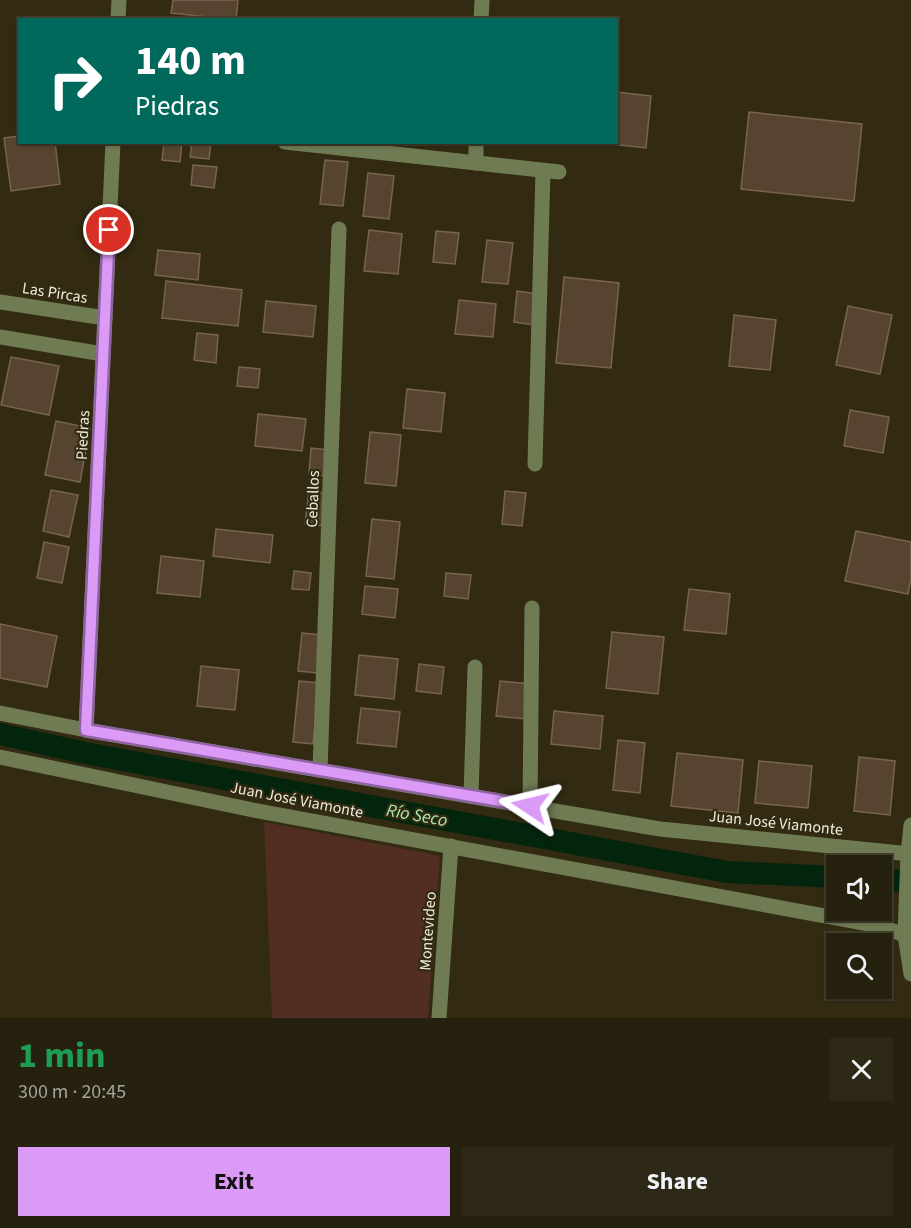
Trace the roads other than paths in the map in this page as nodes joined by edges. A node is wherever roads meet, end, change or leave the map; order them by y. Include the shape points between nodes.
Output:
1 (119, 0) edge
2 (482, 0) edge
3 (118, 18) edge
4 (482, 18) edge
5 (113, 144) edge
6 (303, 144) edge
7 (476, 144) edge
8 (476, 163) junction
9 (543, 171) junction
10 (559, 172) dead end
11 (339, 229) dead end
12 (0, 302) edge
13 (105, 318) junction
14 (0, 337) edge
15 (103, 354) junction
16 (536, 464) dead end
17 (532, 608) dead end
18 (476, 667) dead end
19 (0, 713) edge
20 (86, 730) junction
21 (0, 756) edge
22 (320, 770) junction
23 (471, 796) junction
24 (530, 806) junction
25 (911, 825) edge
26 (451, 846) junction
27 (909, 854) edge
28 (905, 935) junction
29 (911, 974) edge
30 (439, 1018) edge

1 - 3 street
2 - 4 street
5 - 13 street, Piedras
6 - 8 street
7 - 8 street
8 - 9 street
9 - 10 street
9 - 16 street
11 - 22 street, Ceballos
12 - 13 street, Las Pircas
13 - 15 street, Piedras
14 - 15 street
15 - 20 street, Piedras
17 - 24 street
18 - 23 street
19 - 20 street, Juan José Viamonte
20 - 22 street, Juan José Viamonte
21 - 26 street, Juan José Viamonte via 253,810
22 - 23 street, Juan José Viamonte
23 - 24 street, Juan José Viamonte
24 - 27 street, Juan José Viamonte via 660,829
25 - 27 street
26 - 28 street, Juan José Viamonte via 879,926
26 - 30 street, Montevideo
27 - 28 street
28 - 29 street

